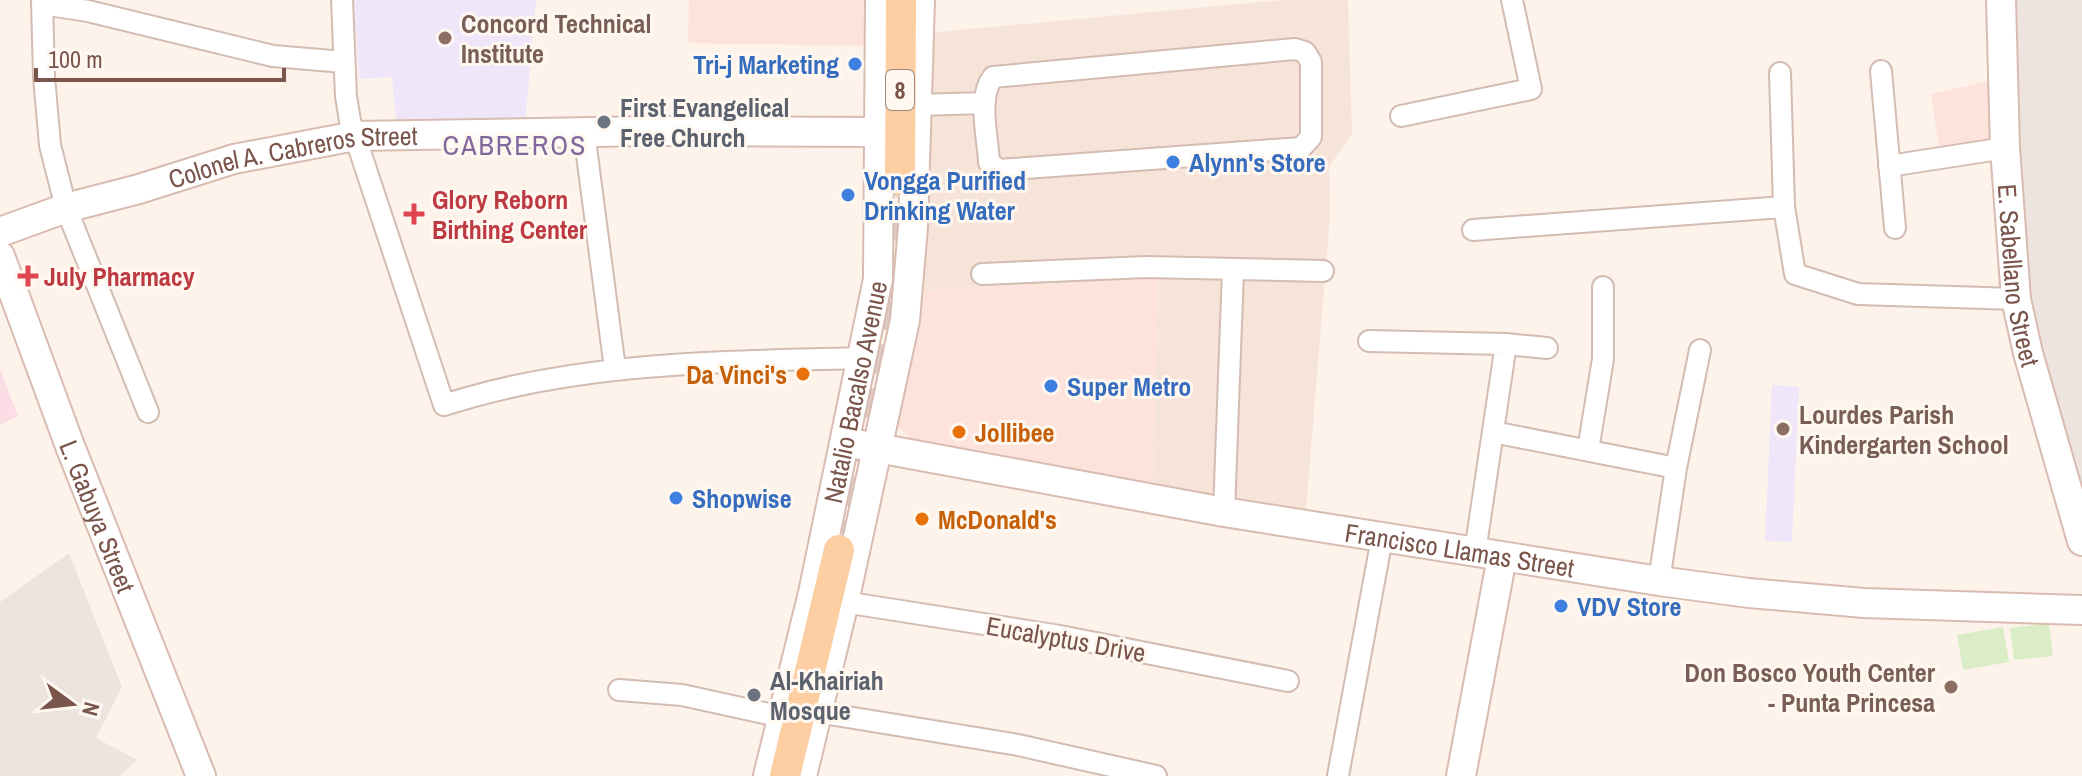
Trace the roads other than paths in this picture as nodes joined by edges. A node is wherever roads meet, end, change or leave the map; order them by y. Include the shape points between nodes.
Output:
1 (342, 0) edge
2 (880, 0) edge
3 (901, 0) edge
4 (920, 0) edge
5 (1512, 0) edge
6 (2001, 0) edge
7 (42, 2) edge
8 (344, 62) junction
9 (1881, 71) dead end
10 (1780, 73) dead end
11 (985, 103) junction
12 (918, 105) junction
13 (1401, 116) dead end
14 (584, 132) junction
15 (881, 132) junction
16 (355, 136) junction
17 (2005, 148) junction
18 (1889, 166) junction
19 (900, 180) tunnel mouth
20 (1784, 207) junction
21 (66, 208) junction
22 (1895, 228) dead end
23 (1473, 230) dead end
24 (0, 232) edge
25 (0, 256) edge
26 (1233, 270) junction
27 (1323, 271) dead end
28 (982, 274) dead end
29 (1603, 287) dead end
30 (2016, 299) junction
31 (1369, 341) dead end
32 (1506, 344) junction
33 (1547, 348) dead end
34 (1700, 350) dead end
35 (864, 358) junction
36 (615, 369) junction
37 (148, 412) dead end
38 (1493, 432) junction
39 (845, 442) junction
40 (878, 449) junction
41 (1588, 450) junction
42 (1676, 468) junction
43 (1224, 512) junction
44 (1382, 538) junction
45 (2082, 541) edge
46 (839, 550) tunnel mouth
47 (1489, 554) junction
48 (1659, 581) junction
49 (844, 602) junction
50 (2082, 610) edge
51 (1288, 681) dead end
52 (619, 690) dead end
53 (817, 712) junction
54 (782, 717) junction
55 (201, 776) edge
56 (768, 776) edge
57 (785, 776) edge
58 (802, 776) edge
59 (1156, 776) edge
60 (1338, 776) edge
61 (1461, 776) edge

1 - 8 street
2 - 15 main road, Natalio Bacalso Avenue / 8
3 - 19 main road, 8
4 - 12 main road, Natalio Bacalso Avenue / 8
5 - 13 street via 1531,89
6 - 17 main road, E. Sabellano Street
7 - 8 street via 273,56
7 - 21 street via 46,116
8 - 16 street
9 - 18 street
10 - 20 street
11 - 11 street via 989,162 999,170 1301,148 1311,137 1311,62 1295,49 993,77
11 - 12 street
12 - 40 main road, Natalio Bacalso Avenue / 8 via 905,320
14 - 15 main road, Colonel A. Cabreros Street
14 - 16 main road, Colonel A. Cabreros Street
14 - 36 street
15 - 35 main road, Natalio Bacalso Avenue / 8 via 878,279
16 - 21 main road, Colonel A. Cabreros Street via 234,159
16 - 36 street via 444,405 492,389
17 - 18 street
17 - 30 main road, E. Sabellano Street
18 - 22 street
20 - 23 street
20 - 30 street via 1795,274 1858,294
21 - 24 main road, Colonel A. Cabreros Street
21 - 37 street
25 - 55 main road, L. Gabuya Street
26 - 27 street
26 - 28 street via 1146,267
26 - 43 street
29 - 41 street via 1603,359
30 - 45 main road, E. Sabellano Street
31 - 32 street
32 - 33 street
32 - 38 street
34 - 42 street
35 - 36 street via 680,362
35 - 39 main road, Natalio Bacalso Avenue / 8
38 - 41 street
38 - 47 street
39 - 40 main road, Francisco Llamas Street
39 - 54 main road, Natalio Bacalso Avenue / 8
40 - 43 main road, Francisco Llamas Street
40 - 49 main road, Natalio Bacalso Avenue / 8
41 - 42 street
42 - 48 street
43 - 44 main road, Francisco Llamas Street
44 - 47 main road, Francisco Llamas Street
44 - 60 street
46 - 57 main road
47 - 48 main road, Francisco Llamas Street
47 - 61 main road
48 - 50 main road, Francisco Llamas Street via 1864,603
49 - 51 street, Eucalyptus Drive via 1060,636
49 - 53 main road, Natalio Bacalso Avenue / 8
52 - 54 street via 682,695
53 - 58 main road, Natalio Bacalso Avenue / 8
53 - 59 street via 1018,745
54 - 56 main road, Natalio Bacalso Avenue / 8

